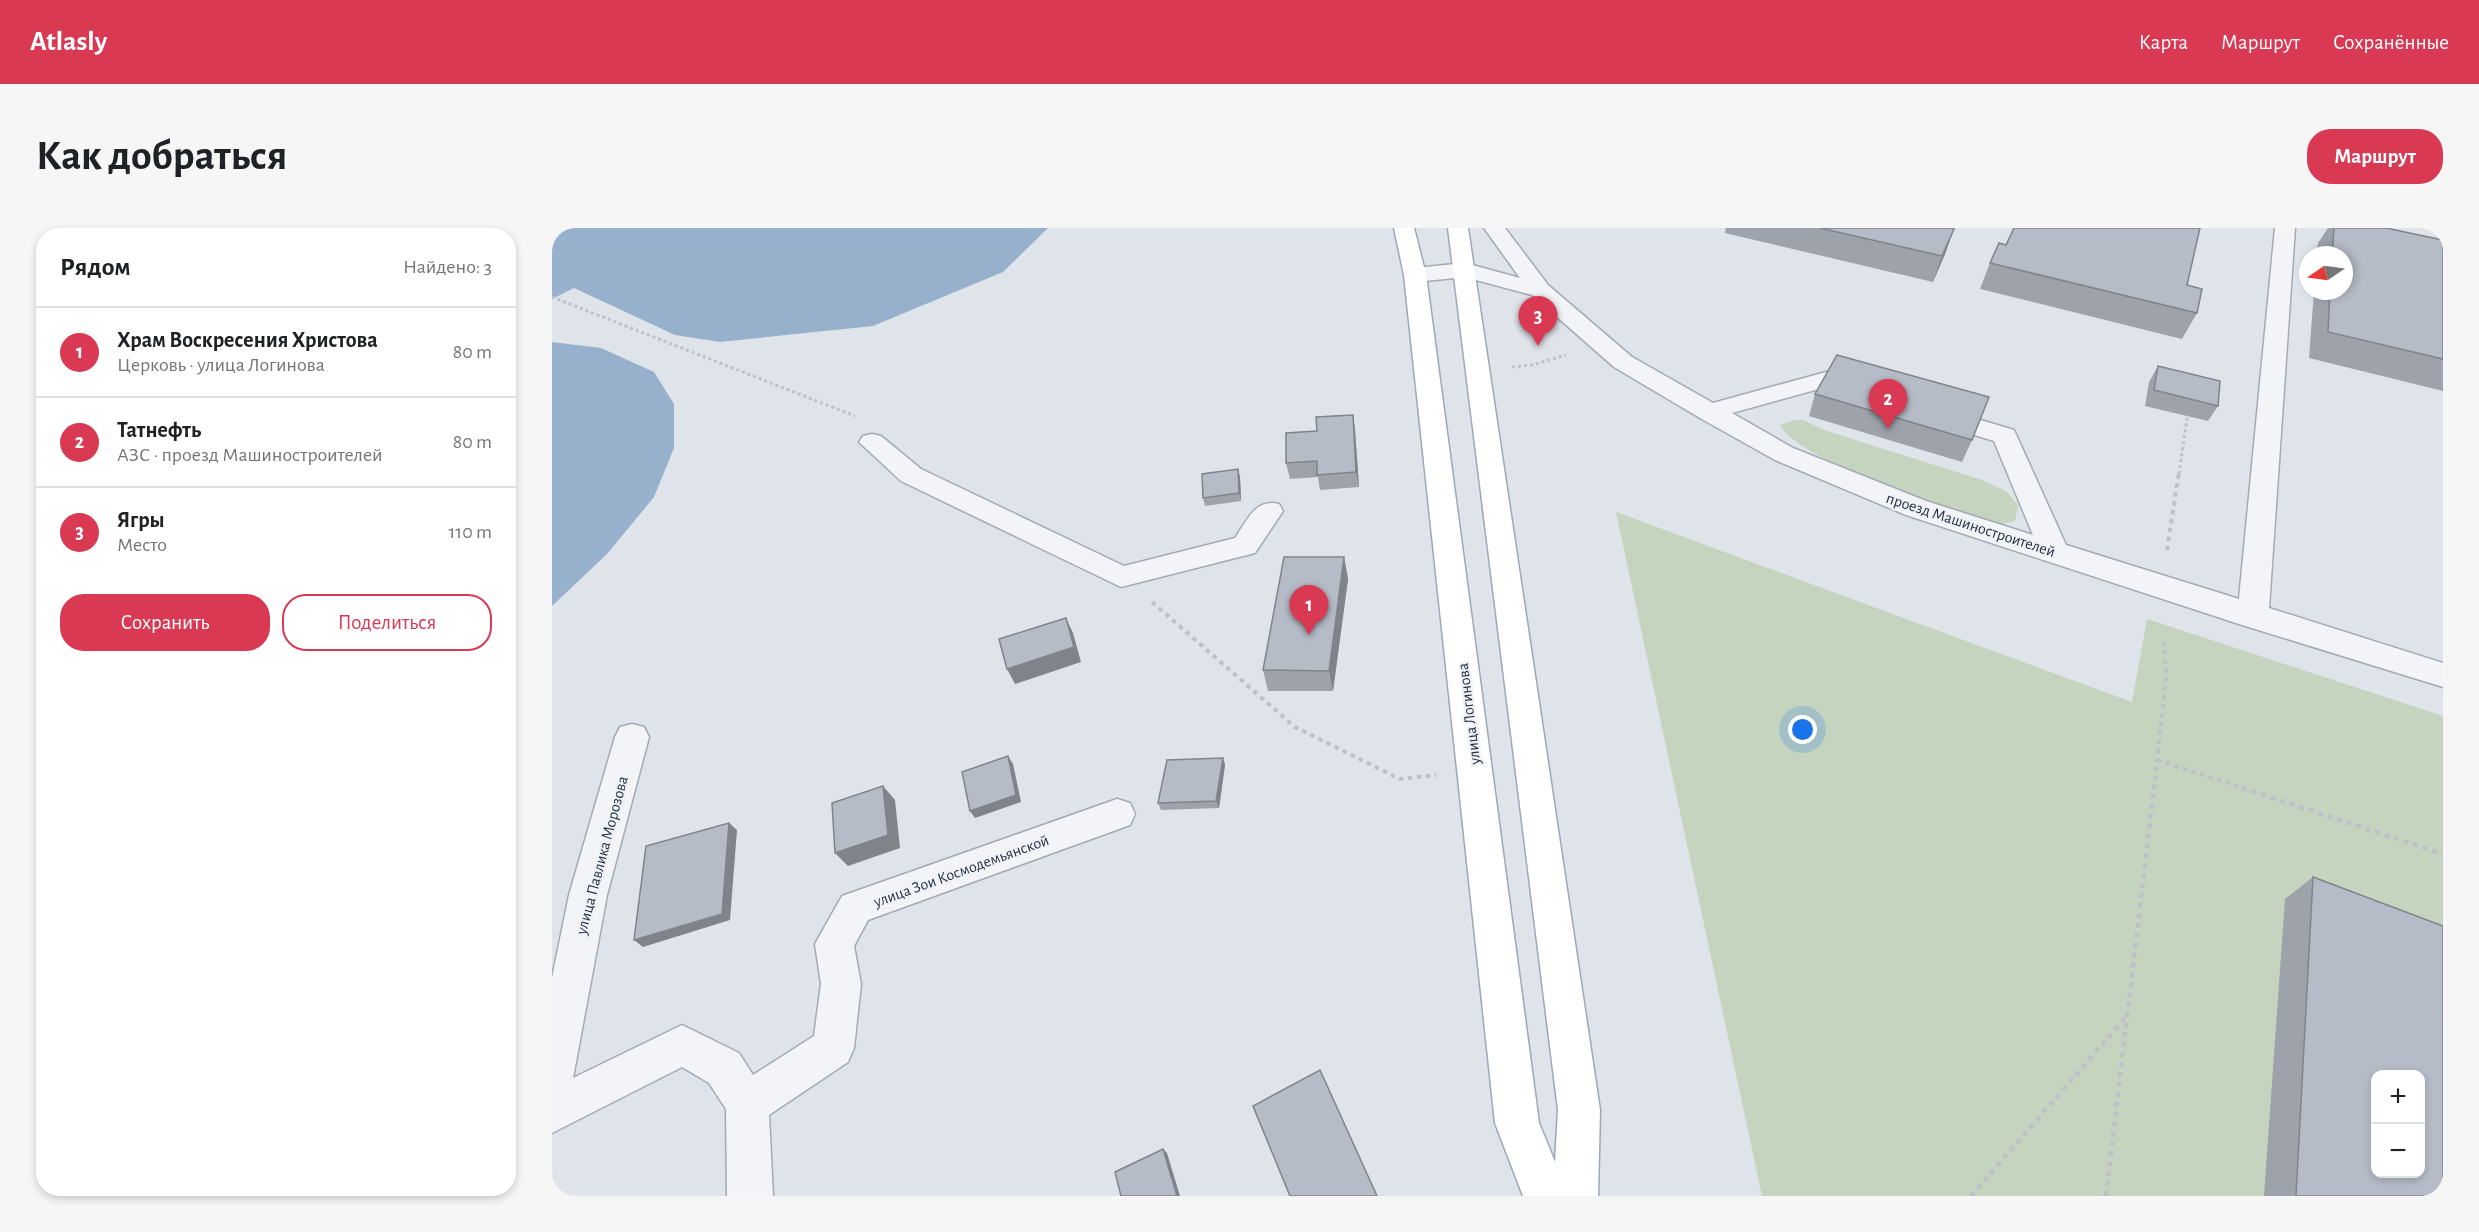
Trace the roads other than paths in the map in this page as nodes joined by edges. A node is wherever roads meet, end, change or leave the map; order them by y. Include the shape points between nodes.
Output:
1 (1404, 228) edge
2 (1458, 228) edge
3 (1494, 228) edge
4 (2285, 228) edge
5 (1465, 270) junction
6 (1415, 274) junction
7 (1540, 290) junction
8 (1709, 412) junction
9 (867, 433) road end
10 (1269, 511) dead end
11 (2054, 551) junction
12 (2253, 617) junction
13 (2443, 675) edge
14 (632, 737) dead end
15 (1117, 813) dead end
16 (552, 1079) edge
17 (747, 1104) junction
18 (552, 1112) edge
19 (750, 1196) edge
20 (1546, 1196) edge
21 (1575, 1196) edge

1 - 6 main road, улица Логинова
2 - 5 main road
3 - 7 street, проезд Машиностроителей
4 - 12 street
5 - 6 street, проезд Машиностроителей
5 - 7 street, проезд Машиностроителей
5 - 21 main road via 1579,1110
6 - 20 main road, улица Логинова via 1517,1123
7 - 8 street, проезд Машиностроителей via 1623,362
8 - 11 street, проезд Машиностроителей via 1784,454 1916,508
8 - 11 street via 1826,379 2005,436
9 - 10 street via 911,475 1121,577 1245,546
11 - 12 street, проезд Машиностроителей
12 - 13 street, проезд Машиностроителей
14 - 16 street, улица Павлика Морозова via 588,895
15 - 17 street, улица Зои Космодемьянской via 855,908 834,944 841,984 833,1048
17 - 18 street via 724,1068 682,1045
17 - 19 street

